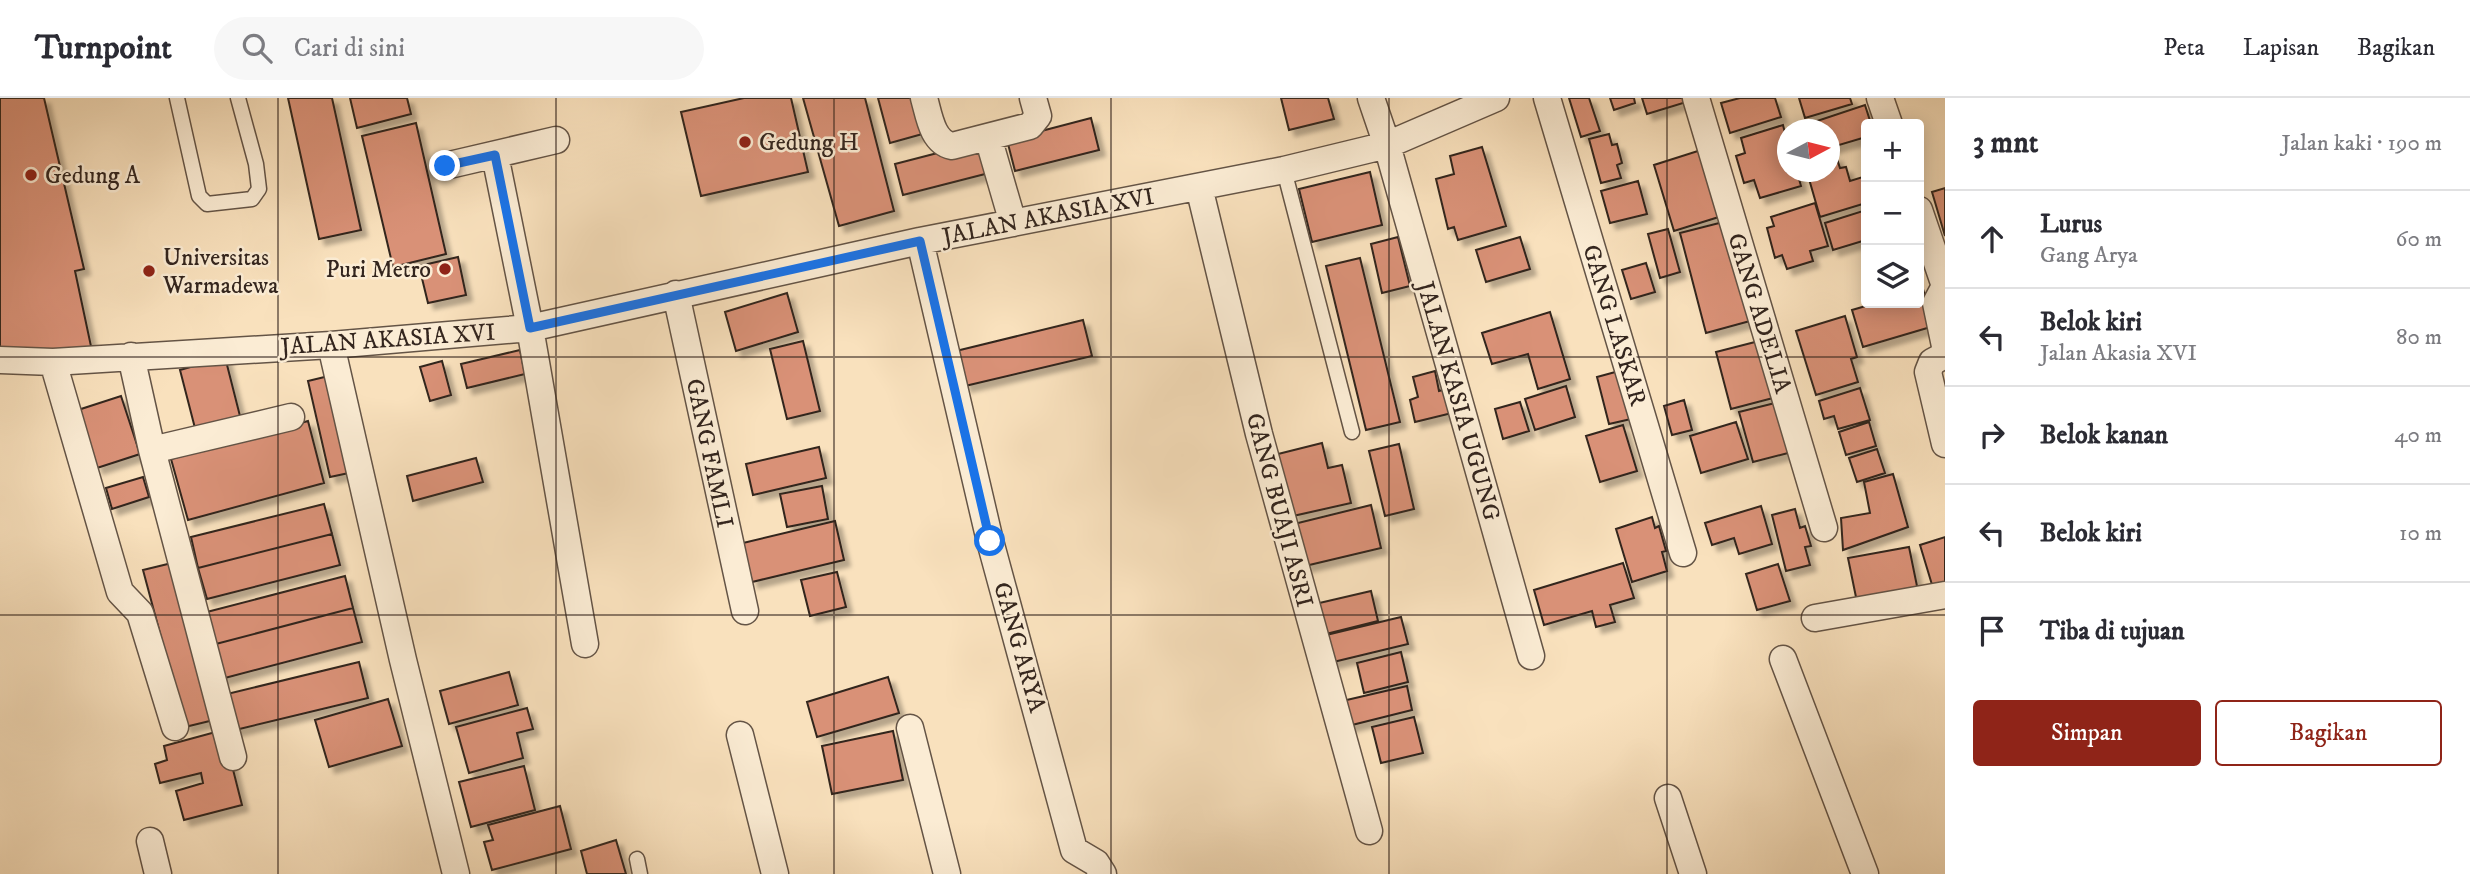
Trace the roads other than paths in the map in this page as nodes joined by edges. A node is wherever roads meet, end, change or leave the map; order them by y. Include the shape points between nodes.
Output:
1 (177, 98) edge
2 (238, 98) edge
3 (925, 98) edge
4 (1033, 98) edge
5 (1371, 98) edge
6 (1496, 98) edge
7 (1547, 98) edge
8 (1696, 98) edge
9 (1880, 98) edge
10 (1887, 119) edge
11 (988, 137) junction
12 (556, 140) dead end
13 (1387, 145) junction
14 (495, 155) junction
15 (445, 166) dead end
16 (1284, 170) junction
17 (1199, 187) junction
18 (1013, 223) junction
19 (1924, 225) edge
20 (920, 241) junction
21 (1945, 286) edge
22 (676, 294) junction
23 (530, 328) junction
24 (331, 345) junction
25 (1945, 346) edge
26 (1945, 355) edge
27 (131, 356) junction
28 (0, 360) edge
29 (53, 362) junction
30 (291, 417) dead end
31 (1352, 432) dead end
32 (1945, 444) edge
33 (152, 450) junction
34 (1824, 528) dead end
35 (1683, 553) dead end
36 (1945, 595) edge
37 (745, 611) dead end
38 (1815, 618) dead end
39 (585, 645) dead end
40 (1531, 656) dead end
41 (1783, 659) dead end
42 (175, 727) dead end
43 (910, 728) dead end
44 (740, 735) dead end
45 (233, 757) dead end
46 (1668, 798) dead end
47 (1369, 831) dead end
48 (149, 841) dead end
49 (637, 859) dead end
50 (158, 874) edge
51 (456, 874) edge
52 (640, 874) edge
53 (775, 874) edge
54 (947, 874) edge
55 (1103, 874) edge
56 (1693, 874) edge
57 (1865, 874) edge

1 - 2 lane via 199,196 207,204 252,199 259,189
3 - 11 street via 943,144
4 - 11 street via 1038,116 1030,126
5 - 13 street, JALAN KASIA UGUNG
6 - 13 street, JALAN AKASIA XVI
7 - 35 street, GANG LASKAR
8 - 34 street, GANG ADELIA
9 - 10 street
11 - 18 street
12 - 14 street
13 - 16 street, JALAN AKASIA XVI
13 - 40 street, JALAN KASIA UGUNG
14 - 15 street
14 - 23 street
16 - 17 street, JALAN AKASIA XVI
16 - 31 lane
17 - 18 street, JALAN AKASIA XVI
17 - 47 street, GANG BUAJI ASRI via 1259,434
18 - 20 street, JALAN AKASIA XVI
19 - 21 street
20 - 22 street, JALAN AKASIA XVI
20 - 55 street, GANG ARYA via 987,529 1074,850 1097,863
21 - 25 street via 1937,303
22 - 23 street, JALAN AKASIA XVI
22 - 37 street, GANG FAMLI
23 - 24 street, JALAN AKASIA XVI
23 - 39 street
24 - 27 street, JALAN AKASIA XVI
24 - 51 street
26 - 32 street via 1928,368
27 - 29 street, JALAN AKASIA XVI
27 - 33 street
28 - 29 street, JALAN AKASIA XVI
29 - 42 street via 120,592 140,613
30 - 33 street
33 - 45 street
36 - 38 street
41 - 57 street
43 - 54 street
44 - 53 street
46 - 56 street
48 - 50 street
49 - 52 lane

